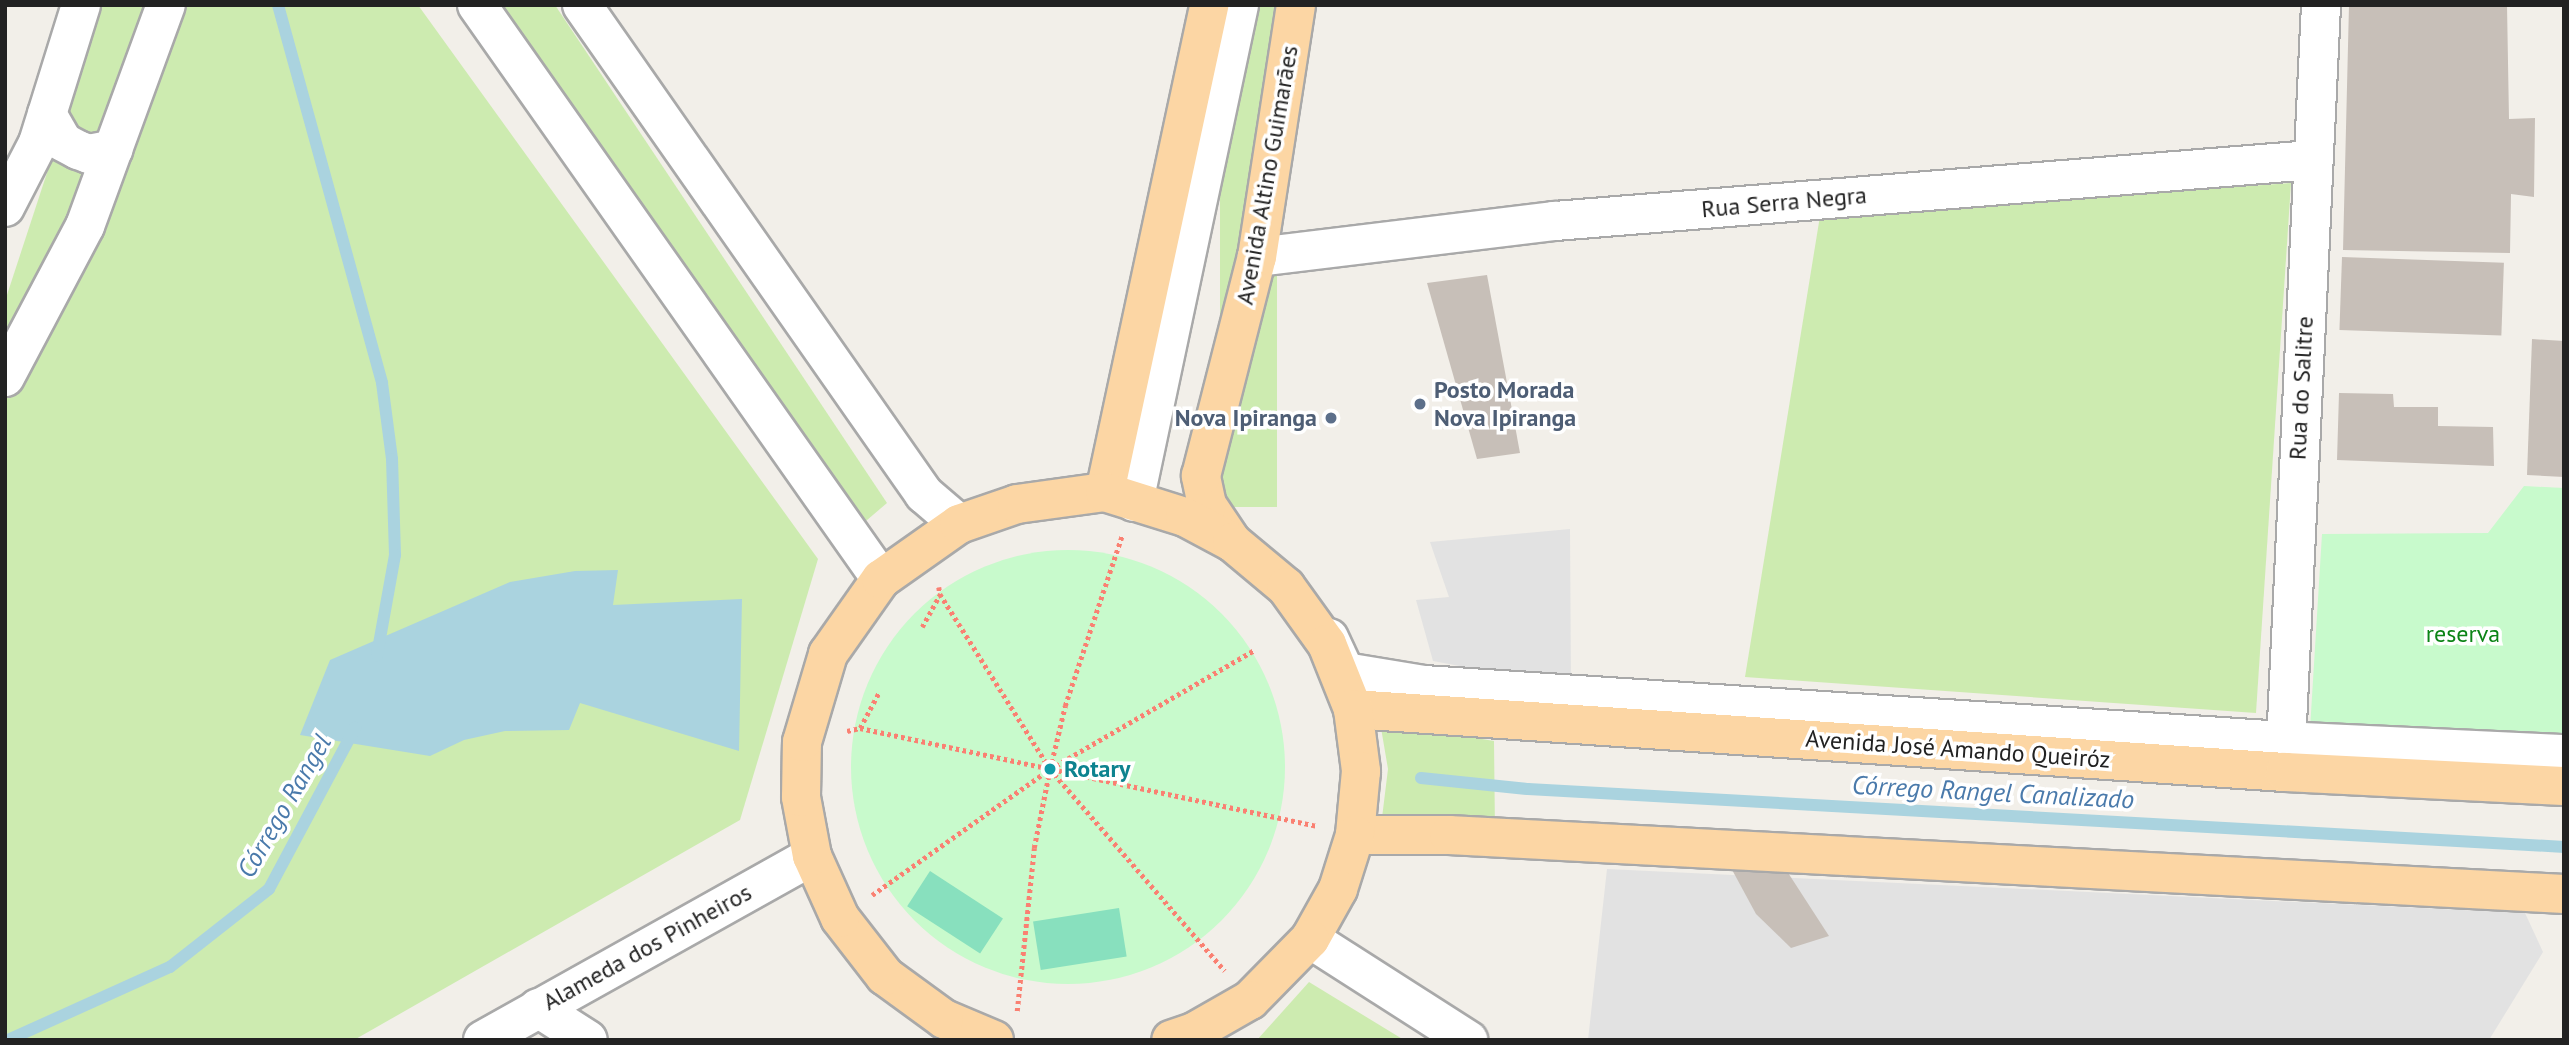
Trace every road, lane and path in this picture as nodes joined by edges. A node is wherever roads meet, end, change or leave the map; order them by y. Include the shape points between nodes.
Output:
1 (81, 5) edge
2 (166, 5) edge
3 (477, 5) edge
4 (582, 5) edge
5 (1209, 5) edge
6 (1238, 5) edge
7 (1296, 5) edge
8 (2321, 5) edge
9 (47, 114) junction
10 (114, 149) junction
11 (2312, 160) junction
12 (5, 207) edge
13 (1257, 257) junction
14 (5, 377) edge
15 (1204, 488) junction
16 (1119, 497) junction
17 (948, 531) junction
18 (1232, 542) junction
19 (881, 579) junction
20 (940, 594) junction
21 (922, 627) dead end
22 (1253, 651) dead end
23 (879, 692) dead end
24 (1353, 709) junction
25 (860, 728) junction
26 (802, 742) junction
27 (2564, 754) edge
28 (2285, 756) junction
29 (1050, 769) junction
30 (2564, 786) edge
31 (1355, 835) junction
32 (812, 856) junction
33 (2564, 894) edge
34 (839, 918) junction
35 (1310, 939) junction
36 (1250, 1000) junction
37 (538, 1008) junction
38 (1005, 1033) edge
39 (1186, 1038) edge
40 (483, 1040) edge
41 (588, 1040) edge
42 (1468, 1040) edge

1 - 9 street
2 - 10 street
3 - 19 street
4 - 17 street
5 - 16 main road
6 - 16 street
7 - 13 main road, Avenida Altino Guimarães
8 - 11 street, Rua do Salitre
9 - 10 street via 63,142 78,150 89,154
9 - 12 street via 38,143
10 - 14 street via 85,226
11 - 13 street, Rua Serra Negra via 1555,221
11 - 28 street, Rua do Salitre
13 - 15 main road, Avenida Altino Guimarães via 1202,476
15 - 18 main road, Avenida Altino Guimarães via 1207,505
15 - 28 street via 1300,581 1345,672 1424,685
16 - 17 main road via 1017,504
16 - 18 main road via 1185,517
16 - 29 path
17 - 19 main road
17 - 20 path
18 - 24 main road via 1286,587 1327,644
19 - 26 main road via 828,654
20 - 21 path
20 - 29 path
22 - 29 path
23 - 25 path
24 - 28 main road, Avenida José Amando Queiróz
24 - 31 main road via 1362,771
25 - 26 path
25 - 29 path
26 - 32 main road via 801,797
27 - 28 street
28 - 30 main road, Avenida José Amando Queiróz
29 - 31 path
29 - 34 path
29 - 36 path
29 - 38 path
31 - 33 main road via 1450,835
31 - 35 main road via 1338,889
32 - 34 main road
32 - 37 street, Alameda dos Pinheiros
34 - 38 main road via 885,976 944,1019
35 - 36 main road
35 - 42 street
36 - 39 main road
37 - 40 street, Alameda dos Pinheiros
37 - 41 street

